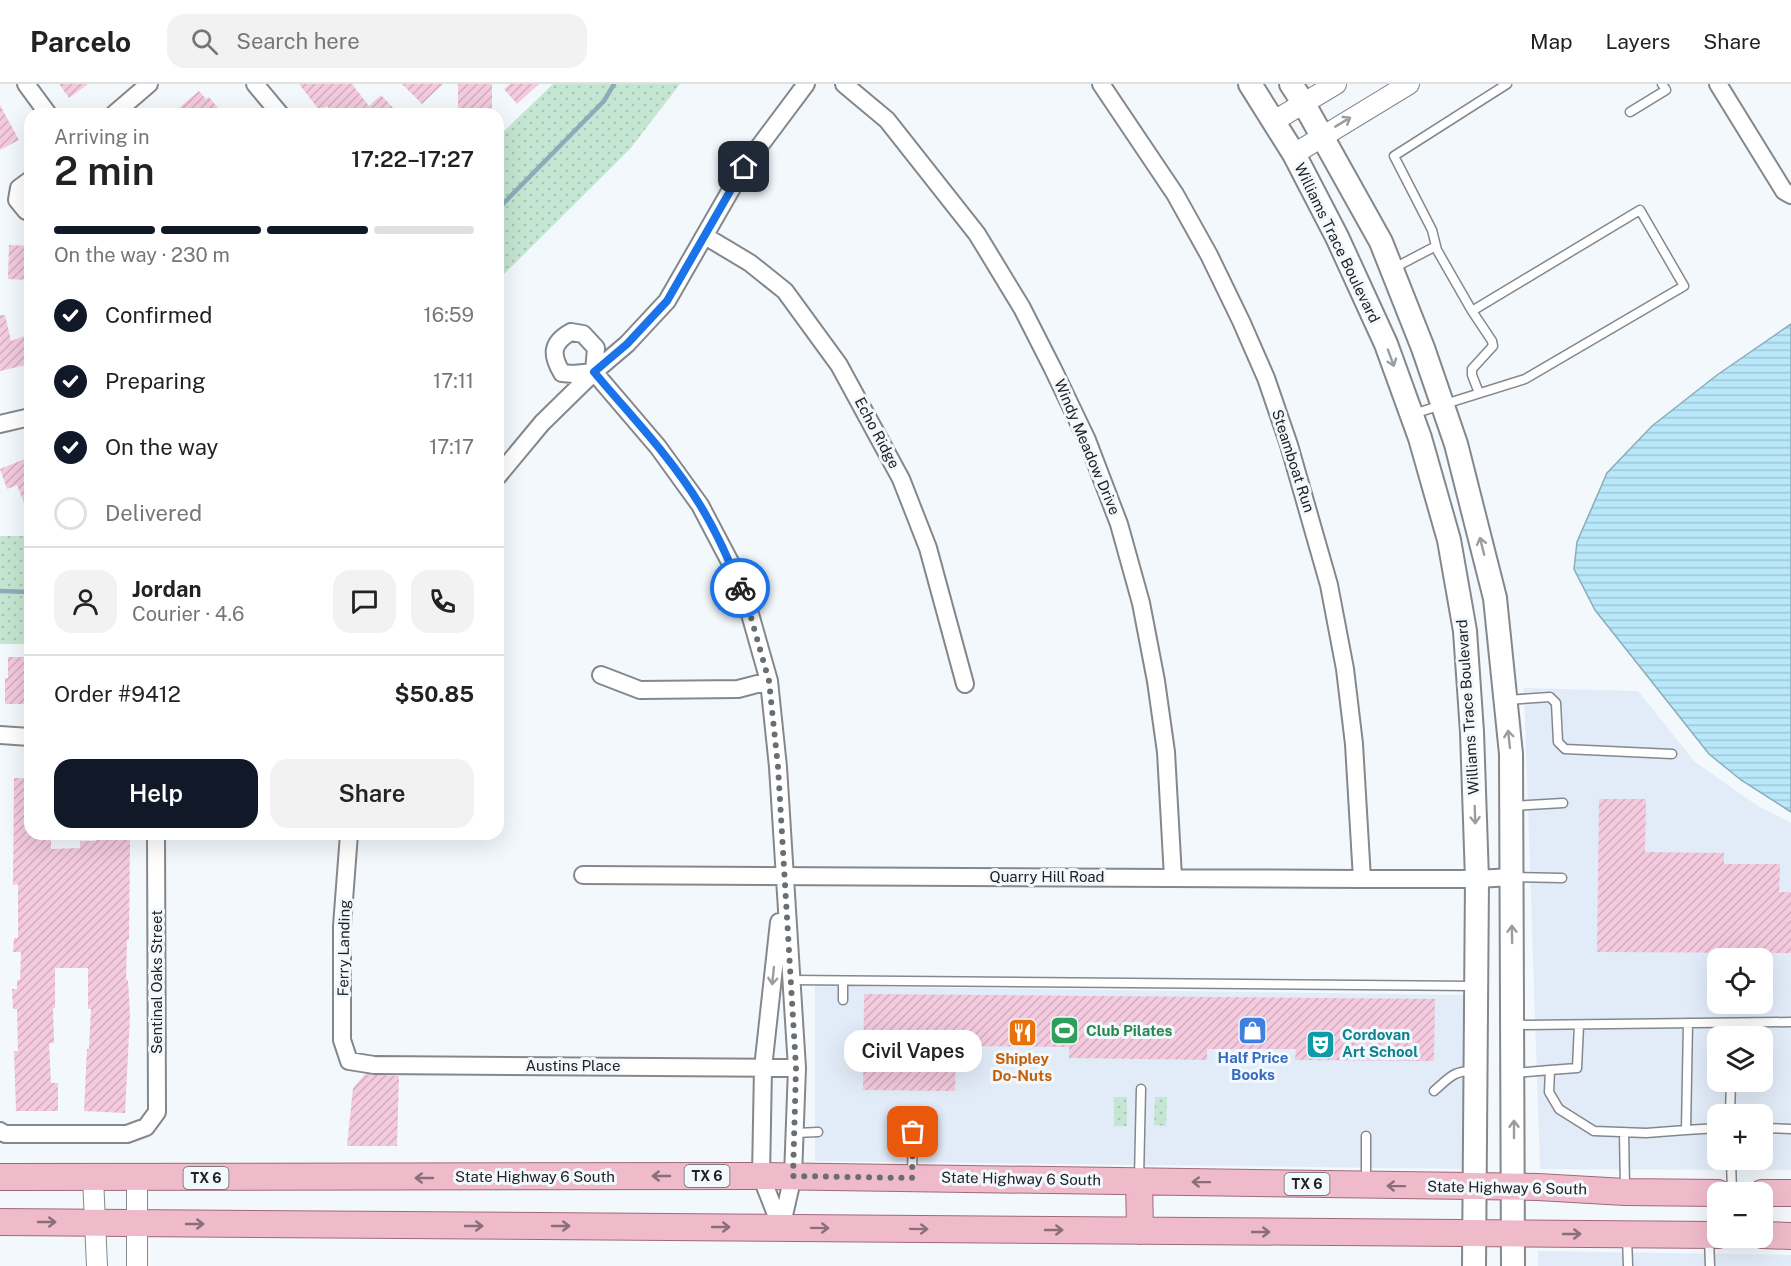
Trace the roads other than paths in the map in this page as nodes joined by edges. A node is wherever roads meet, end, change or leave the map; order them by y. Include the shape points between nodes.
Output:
1 (26, 84) edge
2 (149, 84) edge
3 (255, 84) edge
4 (806, 84) edge
5 (844, 84) edge
6 (1101, 84) edge
7 (1250, 84) edge
8 (1291, 84) edge
9 (1336, 84) edge
10 (1409, 84) edge
11 (1507, 84) edge
12 (1662, 84) edge
13 (1718, 84) edge
14 (1304, 104) junction
15 (44, 108) edge
16 (121, 108) edge
17 (275, 108) edge
18 (1630, 112) dead end
19 (1274, 121) junction
20 (1322, 136) junction
21 (1294, 154) junction
22 (24, 185) edge
23 (1791, 195) edge
24 (24, 209) edge
25 (705, 236) junction
26 (1436, 246) junction
27 (1391, 269) junction
28 (1472, 311) junction
29 (594, 372) junction
30 (1479, 393) junction
31 (1443, 404) junction
32 (1412, 414) junction
33 (24, 418) edge
34 (0, 423) edge
35 (504, 469) edge
36 (601, 675) dead end
37 (769, 681) junction
38 (965, 684) dead end
39 (1505, 700) junction
40 (0, 735) edge
41 (24, 737) edge
42 (1672, 754) dead end
43 (1563, 803) dead end
44 (1511, 806) junction
45 (156, 840) edge
46 (349, 840) edge
47 (583, 875) dead end
48 (784, 876) junction
49 (1173, 877) junction
50 (1512, 877) junction
51 (1562, 878) dead end
52 (1362, 879) junction
53 (1477, 879) junction
54 (791, 980) junction
55 (843, 981) junction
56 (1477, 986) junction
57 (843, 1000) dead end
58 (1688, 1023) junction
59 (1732, 1023) joint
60 (1791, 1023) edge
61 (1513, 1025) junction
62 (1579, 1025) junction
63 (349, 1062) joint
64 (763, 1068) junction
65 (796, 1068) junction
66 (1550, 1070) junction
67 (1476, 1071) junction
68 (1514, 1073) junction
69 (1141, 1089) dead end
70 (1434, 1091) dead end
71 (1773, 1128) edge
72 (1707, 1129) edge
73 (1791, 1129) edge
74 (1686, 1130) junction
75 (0, 1131) edge
76 (818, 1132) dead end
77 (913, 1132) dead end
78 (1624, 1132) junction
79 (795, 1133) junction
80 (1366, 1136) dead end
81 (761, 1176) junction
82 (793, 1176) junction
83 (0, 1177) edge
84 (93, 1178) junction
85 (136, 1178) junction
86 (912, 1178) junction
87 (1139, 1181) junction
88 (1366, 1185) junction
89 (1475, 1187) junction
90 (1514, 1187) junction
91 (1625, 1192) junction
92 (1707, 1192) edge
93 (1773, 1193) edge
94 (1791, 1193) edge
95 (0, 1222) edge
96 (95, 1223) junction
97 (136, 1223) junction
98 (781, 1228) junction
99 (1140, 1231) junction
100 (1474, 1233) junction
101 (1514, 1233) junction
102 (1773, 1235) edge
103 (1707, 1236) edge
104 (1791, 1236) edge
105 (1712, 1248) edge
106 (1628, 1253) edge
107 (97, 1266) edge
108 (137, 1266) edge
109 (1474, 1266) edge
110 (1513, 1266) edge
111 (1621, 1266) edge
112 (1710, 1266) edge

1 - 15 street
2 - 16 street
3 - 17 street
4 - 25 street via 744,167
5 - 49 street, Windy Meadow Drive via 887,120 976,234 1022,308 1087,440 1119,525 1141,603 1166,752
6 - 52 street, Steamboat Run via 1175,194 1209,255 1266,378 1289,445 1329,585 1345,669
7 - 19 main road, Williams Trace Boulevard
8 - 14 main road
9 - 14 street
20 -> 10 street
11 - 26 lane via 1394,156 1432,230
12 - 18 lane via 1666,90
13 - 23 street via 1784,191
14 - 19 street
14 - 20 main road
19 - 21 main road, Williams Trace Boulevard
20 - 21 street
20 - 27 main road
21 -> 32 main road, Williams Trace Boulevard via 1347,258
22 - 24 street via 17,200
25 - 29 street via 667,301
25 - 38 street, Echo Ridge via 750,263 785,291 840,365 901,479 928,548
26 - 27 lane
26 - 28 lane
27 - 31 main road
28 - 30 lane via 1492,341 1472,369
28 - 30 lane via 1640,210 1684,286 1526,379
29 - 35 street via 542,423
29 - 37 street via 658,447 700,505 730,561
30 - 31 lane
31 - 32 lane
39 -> 31 main road via 1495,598
32 -> 53 main road, Williams Trace Boulevard via 1449,540 1466,631
33 - 34 street
36 - 37 street via 640,690 738,689
37 - 48 street
39 - 42 lane via 1550,698 1556,703 1558,742 1565,749
44 -> 39 main road
40 - 41 street
43 - 44 lane
44 - 50 main road
45 - 75 street, Sentinal Oaks Street via 157,1112 146,1127 127,1134
46 - 63 street, Ferry Landing via 342,926 342,1040
47 - 48 street, Quarry Hill Road
48 - 49 street, Quarry Hill Road
48 - 54 street
48 -> 64 street
49 - 52 street, Quarry Hill Road
50 - 51 lane
50 - 53 street, Quarry Hill Road
61 -> 50 main road
52 - 53 street, Quarry Hill Road
53 - 56 main road, Williams Trace Boulevard
54 - 55 lane
54 - 65 street
55 - 56 lane
55 - 57 lane
56 - 67 main road, Williams Trace Boulevard
58 - 59 lane
58 - 62 lane
58 - 74 lane
59 - 60 lane
61 - 62 lane
61 - 68 main road
62 - 66 lane via 1577,1068
63 - 64 street, Austins Place
64 - 65 street, Austins Place
64 - 81 street
65 - 79 street
66 - 68 lane
66 - 78 lane via 1549,1092 1559,1109 1594,1131
67 - 70 lane via 1453,1074
67 - 89 main road, Williams Trace Boulevard
90 -> 68 main road
69 - 87 lane
71 - 73 lane
72 - 74 lane
74 - 78 lane
76 - 79 lane
77 - 86 lane
78 - 91 lane
79 - 82 street
80 - 88 lane
81 - 82 main road, State Highway 6 South / TX 6
81 -> 85 main road, State Highway 6 South / TX 6
81 - 98 street
82 - 86 main road, State Highway 6 South / TX 6
82 - 98 street
83 - 84 main road, State Highway 6 South / TX 6
84 - 85 main road, State Highway 6 South / TX 6
84 - 96 street
85 - 97 street
86 - 87 main road, State Highway 6 South / TX 6
88 -> 87 main road, State Highway 6 South / TX 6
87 - 99 main road
89 -> 88 main road, State Highway 6 South / TX 6
89 - 90 main road, State Highway 6 South / TX 6
89 - 100 main road, Williams Trace Boulevard
90 - 91 main road, State Highway 6 South / TX 6
90 - 101 main road
91 - 92 main road, State Highway 6 South / TX 6
93 - 94 main road
95 -> 96 main road
96 - 97 main road
96 - 107 street
97 -> 98 main road
97 - 108 street
98 -> 99 main road
99 -> 100 main road
100 - 101 main road
100 - 109 main road, Williams Trace Boulevard
101 -> 106 main road
101 - 110 main road
102 - 104 main road
103 - 106 main road
105 - 112 lane
106 - 111 lane

